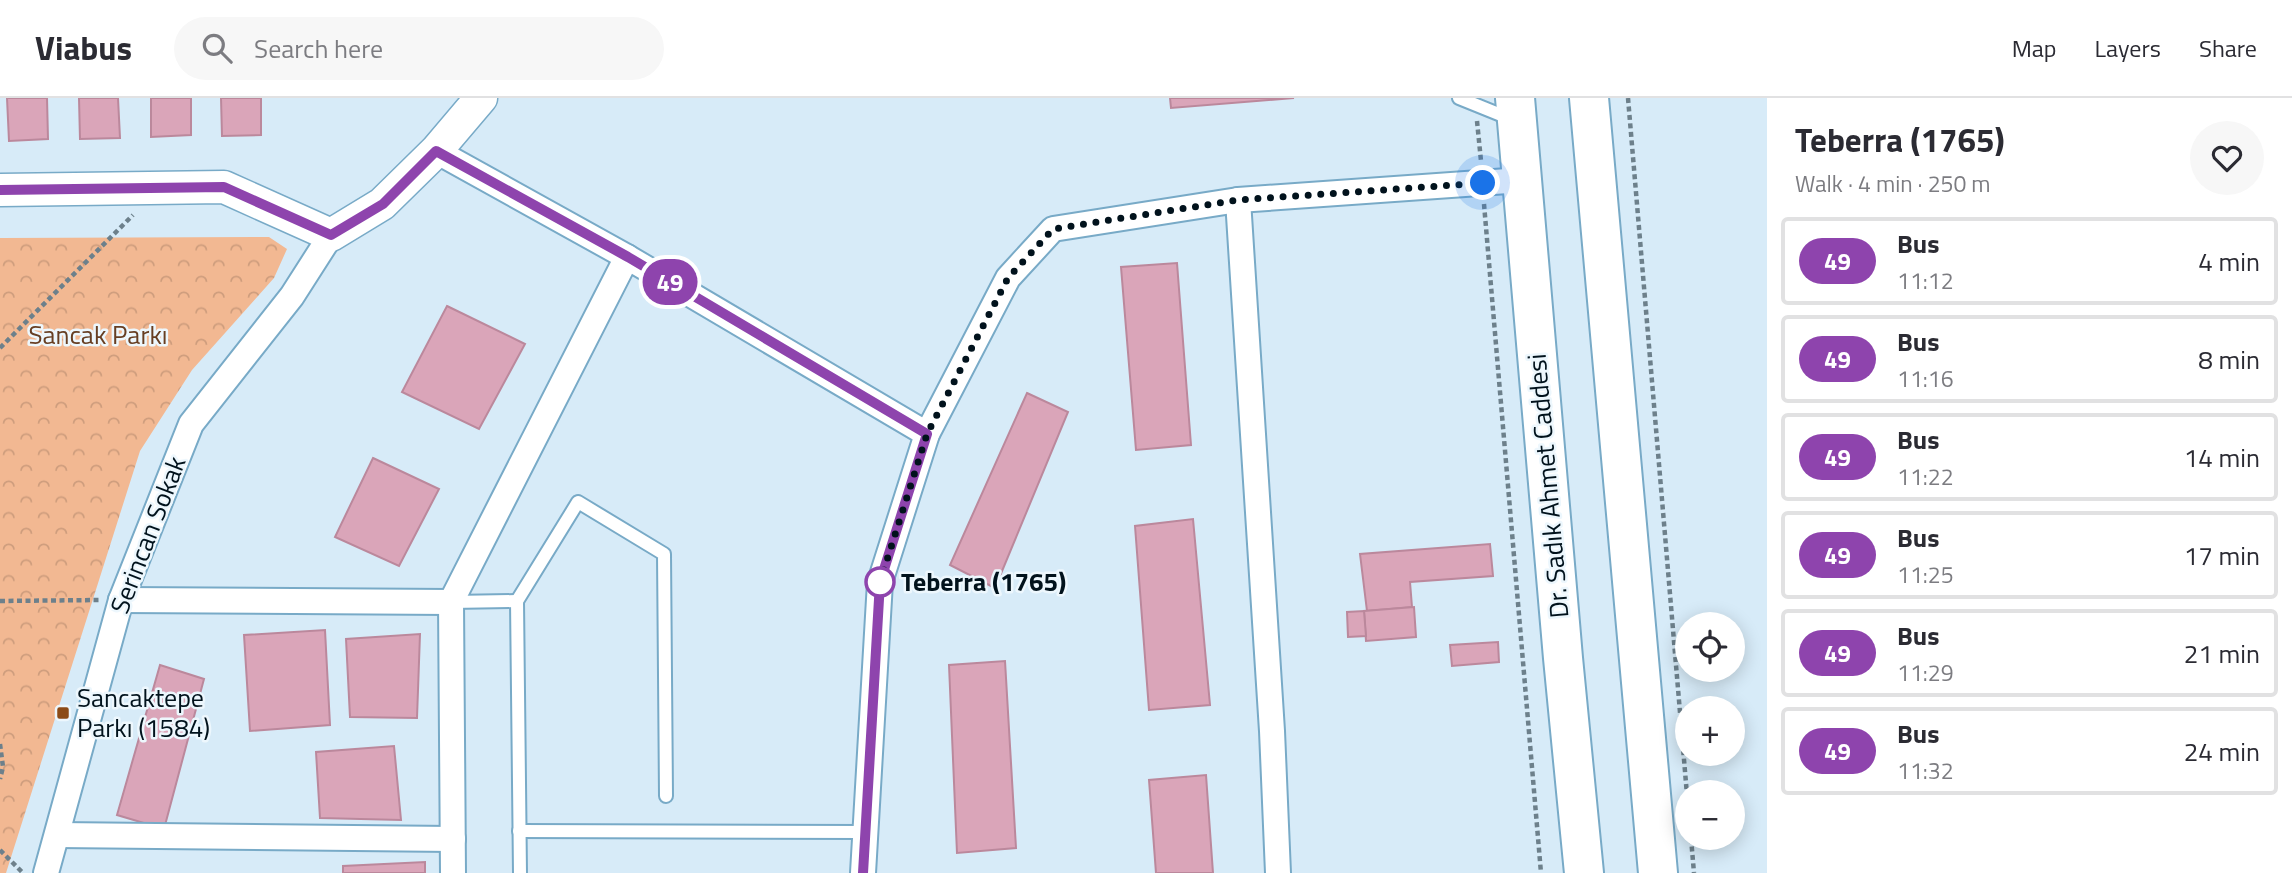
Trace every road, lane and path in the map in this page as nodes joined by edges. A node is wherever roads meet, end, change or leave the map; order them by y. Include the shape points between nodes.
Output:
1 (481, 98) edge
2 (1460, 98) edge
3 (1589, 98) edge
4 (1628, 98) edge
5 (1476, 105) junction
6 (1516, 110) edge
7 (436, 151) junction
8 (1522, 180) junction
9 (1483, 183) junction
10 (160, 188) junction
11 (0, 190) edge
12 (1238, 200) junction
13 (331, 235) junction
14 (628, 257) junction
15 (0, 348) edge
16 (927, 434) junction
17 (0, 600) edge
18 (121, 600) junction
19 (517, 601) junction
20 (451, 602) junction
21 (0, 744) edge
22 (0, 779) edge
23 (1686, 780) edge
24 (666, 796) dead end
25 (519, 831) junction
26 (866, 832) junction
27 (57, 835) junction
28 (453, 839) junction
29 (0, 850) edge
30 (1692, 850) edge
31 (23, 873) edge
32 (46, 873) edge
33 (453, 873) edge
34 (520, 873) edge
35 (863, 873) edge
36 (1278, 873) edge
37 (1541, 873) edge
38 (1584, 873) edge
39 (1658, 873) edge
40 (1693, 873) edge

1 - 7 street
2 - 5 lane
3 - 39 main road
4 - 23 path
5 - 6 lane
5 - 9 path
6 - 8 main road, Dr. Sadık Ahmet Caddesi
7 - 13 street via 383,204
7 - 14 street
8 - 9 street
8 - 38 main road, Dr. Sadık Ahmet Caddesi
9 - 12 street
9 - 37 path
10 - 11 street
10 - 13 street via 224,187
10 - 15 path
12 - 16 street via 1053,229 1008,278
12 - 36 street
13 - 18 street, Serincan Sokak via 292,296 191,424
14 - 16 street
14 - 20 street
16 - 26 street via 880,582
17 - 18 path
18 - 20 street
18 - 27 street, Serincan Sokak
19 - 20 lane
19 - 24 lane via 578,502 664,554
19 - 25 lane
20 - 28 street
21 - 22 path
25 - 26 lane
25 - 34 lane
26 - 35 street
27 - 28 street
27 - 32 street, Serincan Sokak
28 - 33 street
29 - 31 path
30 - 40 path

